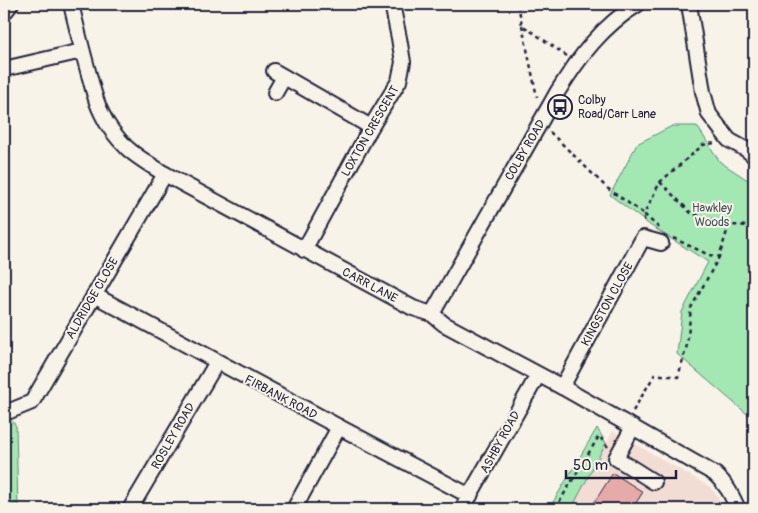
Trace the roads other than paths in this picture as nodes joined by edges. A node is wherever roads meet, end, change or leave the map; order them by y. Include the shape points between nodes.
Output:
1 (12, 4) edge
2 (71, 4) edge
3 (392, 4) edge
4 (638, 4) edge
5 (689, 4) edge
6 (4, 13) edge
7 (82, 51) junction
8 (4, 69) edge
9 (275, 93) dead end
10 (371, 126) junction
11 (754, 156) edge
12 (165, 174) junction
13 (663, 236) road end
14 (304, 250) junction
15 (94, 295) junction
16 (432, 314) junction
17 (217, 362) junction
18 (538, 375) junction
19 (562, 387) junction
20 (10, 411) dead end
21 (630, 425) junction
22 (339, 427) junction
23 (654, 482) dead end
24 (470, 496) junction
25 (130, 509) edge
26 (294, 509) edge
27 (462, 509) edge
28 (738, 509) edge

1 - 6 street
2 - 7 street, CARR LANE
3 - 10 street, LOXTON CRESCENT via 400,38 402,62 399,81
4 - 16 street, COLBY ROAD via 605,29 576,62
5 - 11 street via 709,114 729,140
7 - 8 street
7 - 12 street, CARR LANE via 96,100 108,126 128,149
9 - 10 street via 278,74
10 - 14 street, LOXTON CRESCENT
12 - 14 street, CARR LANE
12 - 15 street, ALDRIDGE CLOSE
13 - 19 street, KINGSTON CLOSE via 643,238
14 - 16 street, CARR LANE via 413,308
15 - 17 street, FIRBANK ROAD
15 - 20 street, ALDRIDGE CLOSE via 32,402
16 - 18 street, CARR LANE via 444,324
17 - 22 street, FIRBANK ROAD
17 - 25 street, ROSLEY ROAD
18 - 19 street, CARR LANE
18 - 24 street, ASHBY ROAD
19 - 21 street, CARR LANE
21 - 23 street via 616,458
21 - 28 street, CARR LANE via 715,474 730,491
22 - 24 street, FIRBANK ROAD
22 - 26 street
24 - 27 street, ASHBY ROAD

